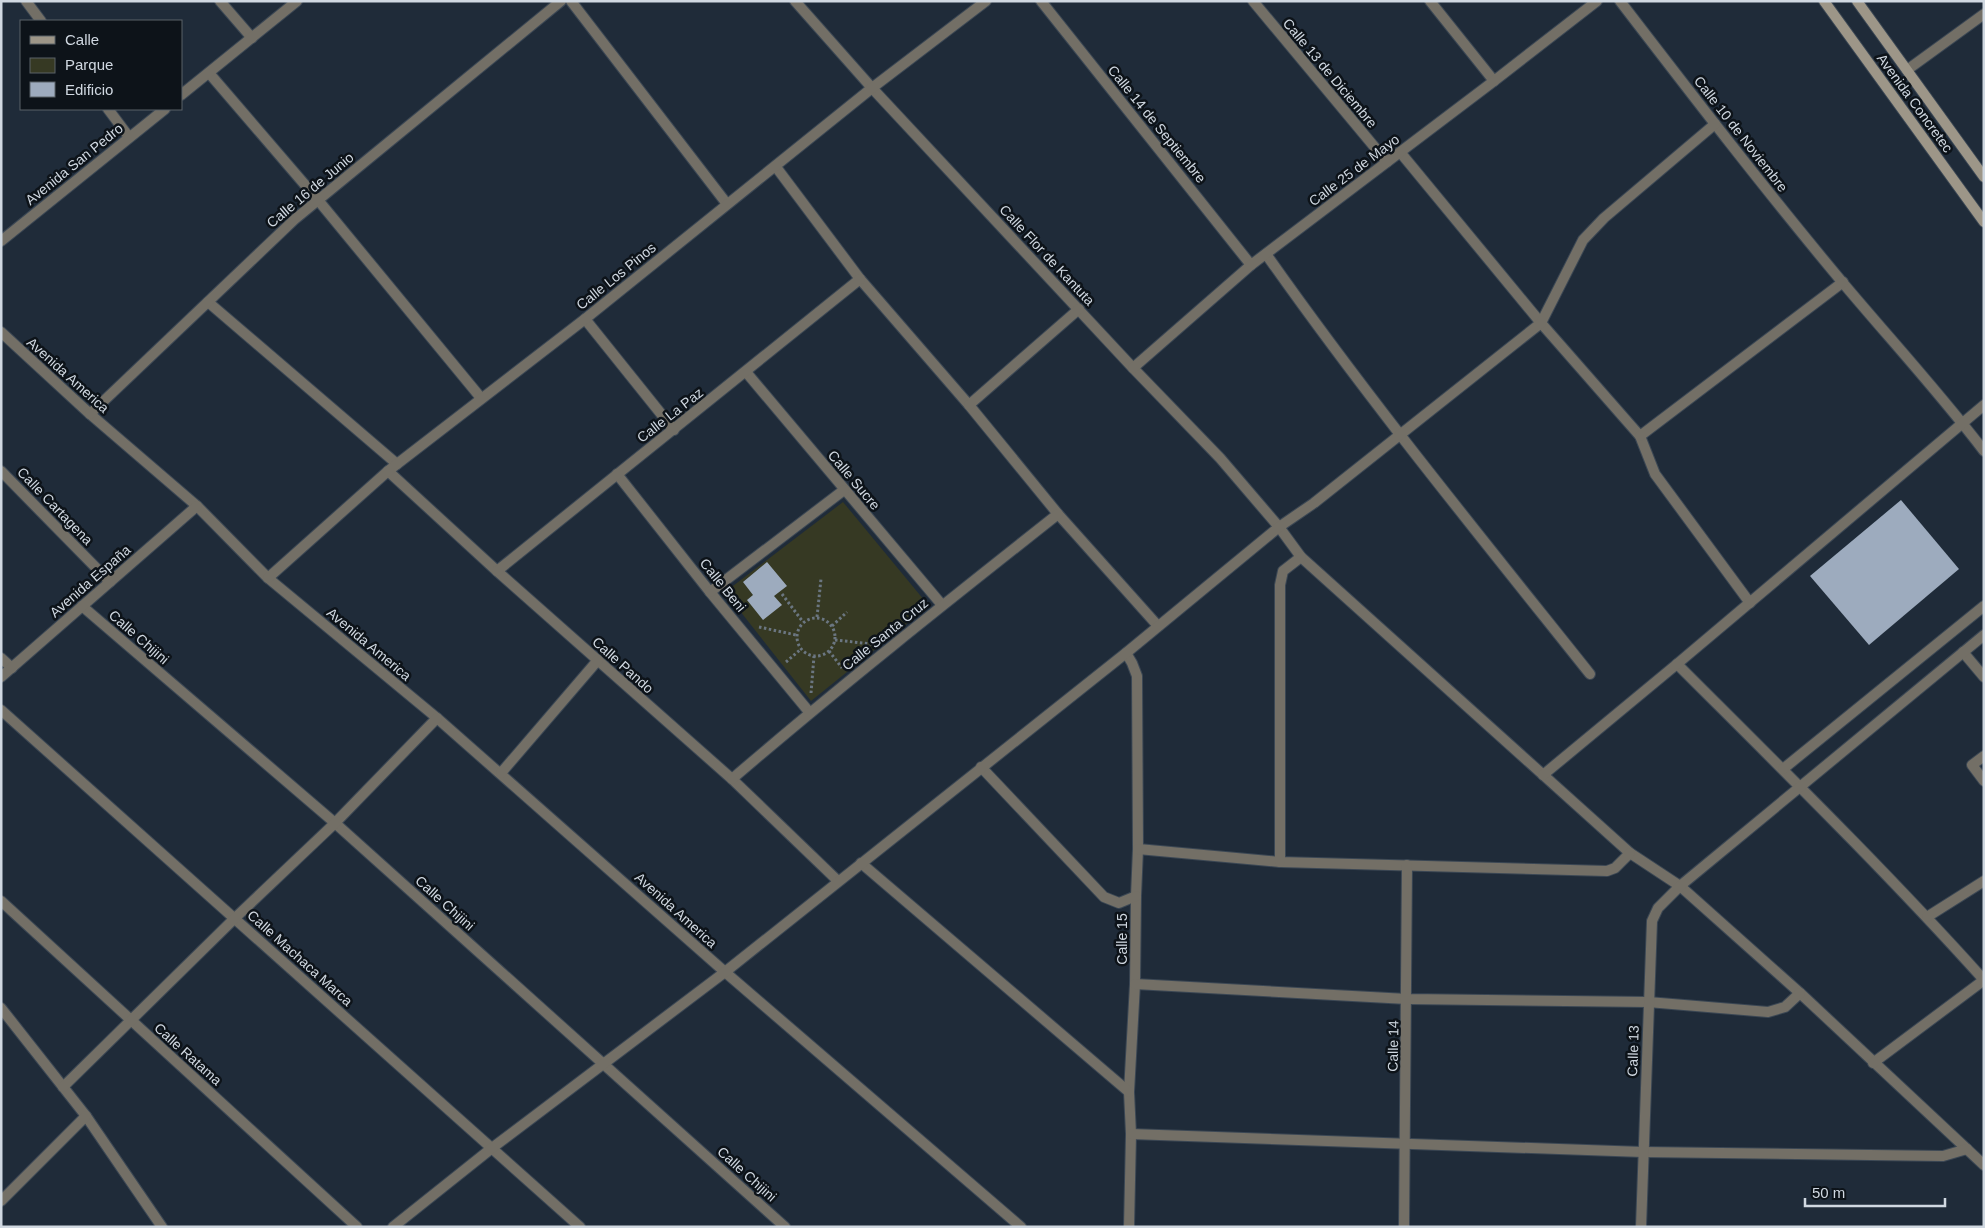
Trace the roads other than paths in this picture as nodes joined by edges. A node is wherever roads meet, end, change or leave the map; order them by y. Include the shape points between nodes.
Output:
1 (26, 1) edge
2 (220, 1) edge
3 (297, 1) edge
4 (561, 1) edge
5 (572, 1) edge
6 (795, 1) edge
7 (986, 1) edge
8 (1041, 1) edge
9 (1253, 1) edge
10 (1430, 1) edge
11 (1597, 1) edge
12 (1620, 1) edge
13 (1824, 1) edge
14 (1857, 1) edge
15 (1984, 14) edge
16 (40, 20) edge
17 (252, 38) junction
18 (1907, 70) junction
19 (209, 73) junction
20 (1494, 81) junction
21 (872, 88) junction
22 (182, 94) edge
23 (109, 110) edge
24 (163, 110) edge
25 (1715, 124) junction
26 (130, 137) junction
27 (1400, 152) junction
28 (1387, 162) junction
29 (776, 167) junction
30 (1984, 177) edge
31 (318, 200) junction
32 (727, 204) junction
33 (1984, 222) edge
34 (1, 241) edge
35 (1266, 254) junction
36 (1251, 265) junction
37 (860, 279) junction
38 (1842, 282) junction
39 (208, 302) junction
40 (1079, 309) junction
41 (585, 319) junction
42 (1541, 323) junction
43 (1, 332) edge
44 (1133, 368) junction
45 (746, 372) junction
46 (481, 398) junction
47 (969, 405) junction
48 (1984, 405) edge
49 (90, 414) junction
50 (1963, 423) junction
51 (674, 430) junction
52 (1400, 435) junction
53 (1640, 436) junction
54 (1984, 451) edge
55 (397, 464) junction
56 (1, 471) edge
57 (388, 471) junction
58 (617, 474) junction
59 (844, 490) junction
60 (196, 506) junction
61 (1058, 514) junction
62 (1279, 527) junction
63 (1301, 557) junction
64 (497, 571) junction
65 (268, 578) junction
66 (110, 582) junction
67 (710, 592) junction
68 (1750, 603) junction
69 (942, 605) junction
70 (82, 606) junction
71 (1984, 606) edge
72 (1158, 626) junction
73 (1984, 635) edge
74 (1963, 652) junction
75 (1126, 653) junction
76 (1, 658) edge
77 (598, 660) junction
78 (1677, 664) junction
79 (12, 668) junction
80 (1590, 674) dead end
81 (1, 677) edge
82 (1984, 677) edge
83 (1, 710) edge
84 (810, 713) junction
85 (437, 718) junction
86 (1984, 756) edge
87 (981, 767) junction
88 (1783, 769) junction
89 (501, 773) junction
90 (1543, 775) junction
91 (732, 780) junction
92 (1984, 781) edge
93 (1800, 786) junction
94 (334, 823) junction
95 (1138, 849) junction
96 (1630, 853) junction
97 (1280, 862) junction
98 (860, 863) junction
99 (1407, 865) junction
100 (838, 881) junction
101 (1984, 881) edge
102 (1680, 886) junction
103 (1136, 896) junction
104 (1, 901) edge
105 (1927, 917) junction
106 (235, 918) junction
107 (725, 972) junction
108 (1984, 980) edge
109 (1135, 984) junction
110 (1800, 993) junction
111 (1407, 998) junction
112 (1648, 1002) junction
113 (1, 1008) edge
114 (132, 1020) junction
115 (1873, 1063) junction
116 (604, 1064) junction
117 (63, 1087) junction
118 (1129, 1092) junction
119 (86, 1116) junction
120 (1131, 1134) junction
121 (1405, 1143) junction
122 (492, 1148) junction
123 (1966, 1149) junction
124 (1643, 1152) junction
125 (1984, 1166) edge
126 (1, 1201) edge
127 (162, 1227) edge
128 (357, 1227) edge
129 (393, 1227) edge
130 (580, 1227) edge
131 (784, 1227) edge
132 (1021, 1227) edge
133 (1129, 1227) edge
134 (1404, 1227) edge
135 (1641, 1227) edge

1 - 16 street
2 - 17 street
3 - 17 street
4 - 31 street, Calle 16 de Junio
5 - 32 street
6 - 21 street, Calle Flor de Kantuta
7 - 21 street, Calle Los Pinos
8 - 36 street, Calle 14 de Septiembre
9 - 28 street, Calle 13 de Diciembre
10 - 20 street
11 - 20 street, Calle 25 de Mayo
12 - 25 street, Calle 10 de Noviembre
13 - 33 street, Avenida Concretec
14 - 18 street, Avenida Concretec
15 - 18 street
17 - 19 street
18 - 30 street, Avenida Concretec
19 - 22 street
19 - 31 street
20 - 27 street, Calle 25 de Mayo
21 - 29 street, Calle Los Pinos
21 - 40 street, Calle Flor de Kantuta
23 - 26 street
24 - 26 street, Avenida San Pedro
25 - 38 street, Calle 10 de Noviembre
25 - 42 street via 1604,218 1583,240
26 - 34 street, Avenida San Pedro
27 - 28 street, Calle 25 de Mayo
27 - 42 street
28 - 35 street, Calle 25 de Mayo
29 - 32 street, Calle Los Pinos
29 - 37 street
31 - 39 street, Calle 16 de Junio
31 - 46 street
32 - 41 street, Calle Los Pinos
35 - 36 street, Calle 25 de Mayo
35 - 52 street
36 - 44 street, Calle 25 de Mayo
37 - 45 street, Calle La Paz
37 - 47 street
38 - 50 street, Calle 10 de Noviembre
38 - 53 street
39 - 49 street, Calle 16 de Junio
39 - 55 street
40 - 44 street, Calle Flor de Kantuta
40 - 47 street
41 - 46 street, Calle Los Pinos
41 - 51 street
42 - 52 street
42 - 53 street
43 - 49 street, Avenida America
44 - 62 street, Calle Flor de Kantuta via 1220,458
45 - 51 street, Calle La Paz
45 - 59 street, Calle Sucre
46 - 55 street, Calle Los Pinos
47 - 61 street
48 - 50 street
49 - 60 street, Avenida America
50 - 54 street, Calle 10 de Noviembre
50 - 68 street
51 - 58 street, Calle La Paz
52 - 62 street
52 - 80 street
53 - 68 street via 1655,474
55 - 57 street, Calle Los Pinos
56 - 66 street, Calle Cartagena
57 - 64 street, Calle Pando
57 - 65 street, Calle Los Pinos
58 - 64 street, Calle La Paz
58 - 67 street, Calle Beni
59 - 67 street
59 - 69 street, Calle Sucre
60 - 65 street, Avenida America
60 - 66 street, Avenida España
61 - 69 street, Calle Santa Cruz
61 - 72 street
62 - 63 street, Calle Flor de Kantuta
62 - 72 street
63 - 90 street, Calle Flor de Kantuta
63 - 97 street via 1283,571 1280,585
64 - 77 street, Calle Pando
65 - 85 street, Avenida America
66 - 70 street, Avenida España
67 - 84 street, Calle Beni
68 - 78 street
69 - 84 street, Calle Santa Cruz
70 - 79 street, Avenida España
70 - 94 street, Calle Chijini
71 - 88 street
72 - 75 street
73 - 74 street, Calle 13
74 - 82 street
74 - 93 street, Calle 13
75 - 87 street
75 - 95 street, Calle 15 via 1136,676
76 - 79 street
77 - 89 street
77 - 91 street, Calle Pando
78 - 88 street
78 - 90 street
79 - 81 street, Avenida España
83 - 106 street, Calle Machaca Marca
84 - 91 street, Calle Santa Cruz
85 - 89 street, Avenida America
85 - 94 street
86 - 92 street via 1972,765
87 - 98 street
87 - 103 street via 1104,897 1119,903
88 - 93 street
89 - 107 street, Avenida America
90 - 96 street, Calle Flor de Kantuta
91 - 100 street, Calle Pando
93 - 102 street, Calle 13
93 - 105 street
94 - 106 street
94 - 116 street, Calle Chijini
95 - 97 street
95 - 103 street, Calle 15
96 - 99 street via 1615,868 1607,871
96 - 102 street, Calle Flor de Kantuta
97 - 99 street
98 - 100 street
98 - 118 street
99 - 111 street, Calle 14
100 - 107 street
101 - 105 street
102 - 110 street, Calle Flor de Kantuta
102 - 112 street, Calle 13 via 1658,908 1652,921
103 - 109 street, Calle 15
104 - 114 street, Calle Ratama
105 - 108 street
106 - 114 street
106 - 122 street, Calle Machaca Marca
107 - 116 street
107 - 132 street, Avenida America
108 - 115 street
109 - 111 street
109 - 118 street, Calle 15
110 - 112 street via 1785,1007 1768,1012
110 - 115 street, Calle Flor de Kantuta
111 - 112 street
111 - 121 street, Calle 14
112 - 124 street, Calle 13
113 - 117 street
114 - 117 street
114 - 128 street, Calle Ratama
115 - 123 street, Calle Flor de Kantuta
116 - 122 street
116 - 131 street, Calle Chijini
117 - 119 street
118 - 120 street, Calle 15
119 - 126 street
119 - 127 street
120 - 121 street
120 - 133 street, Calle 15
121 - 124 street
121 - 134 street, Calle 14
122 - 129 street
122 - 130 street, Calle Machaca Marca
123 - 124 street via 1943,1156
123 - 125 street, Calle Flor de Kantuta
124 - 135 street, Calle 13

